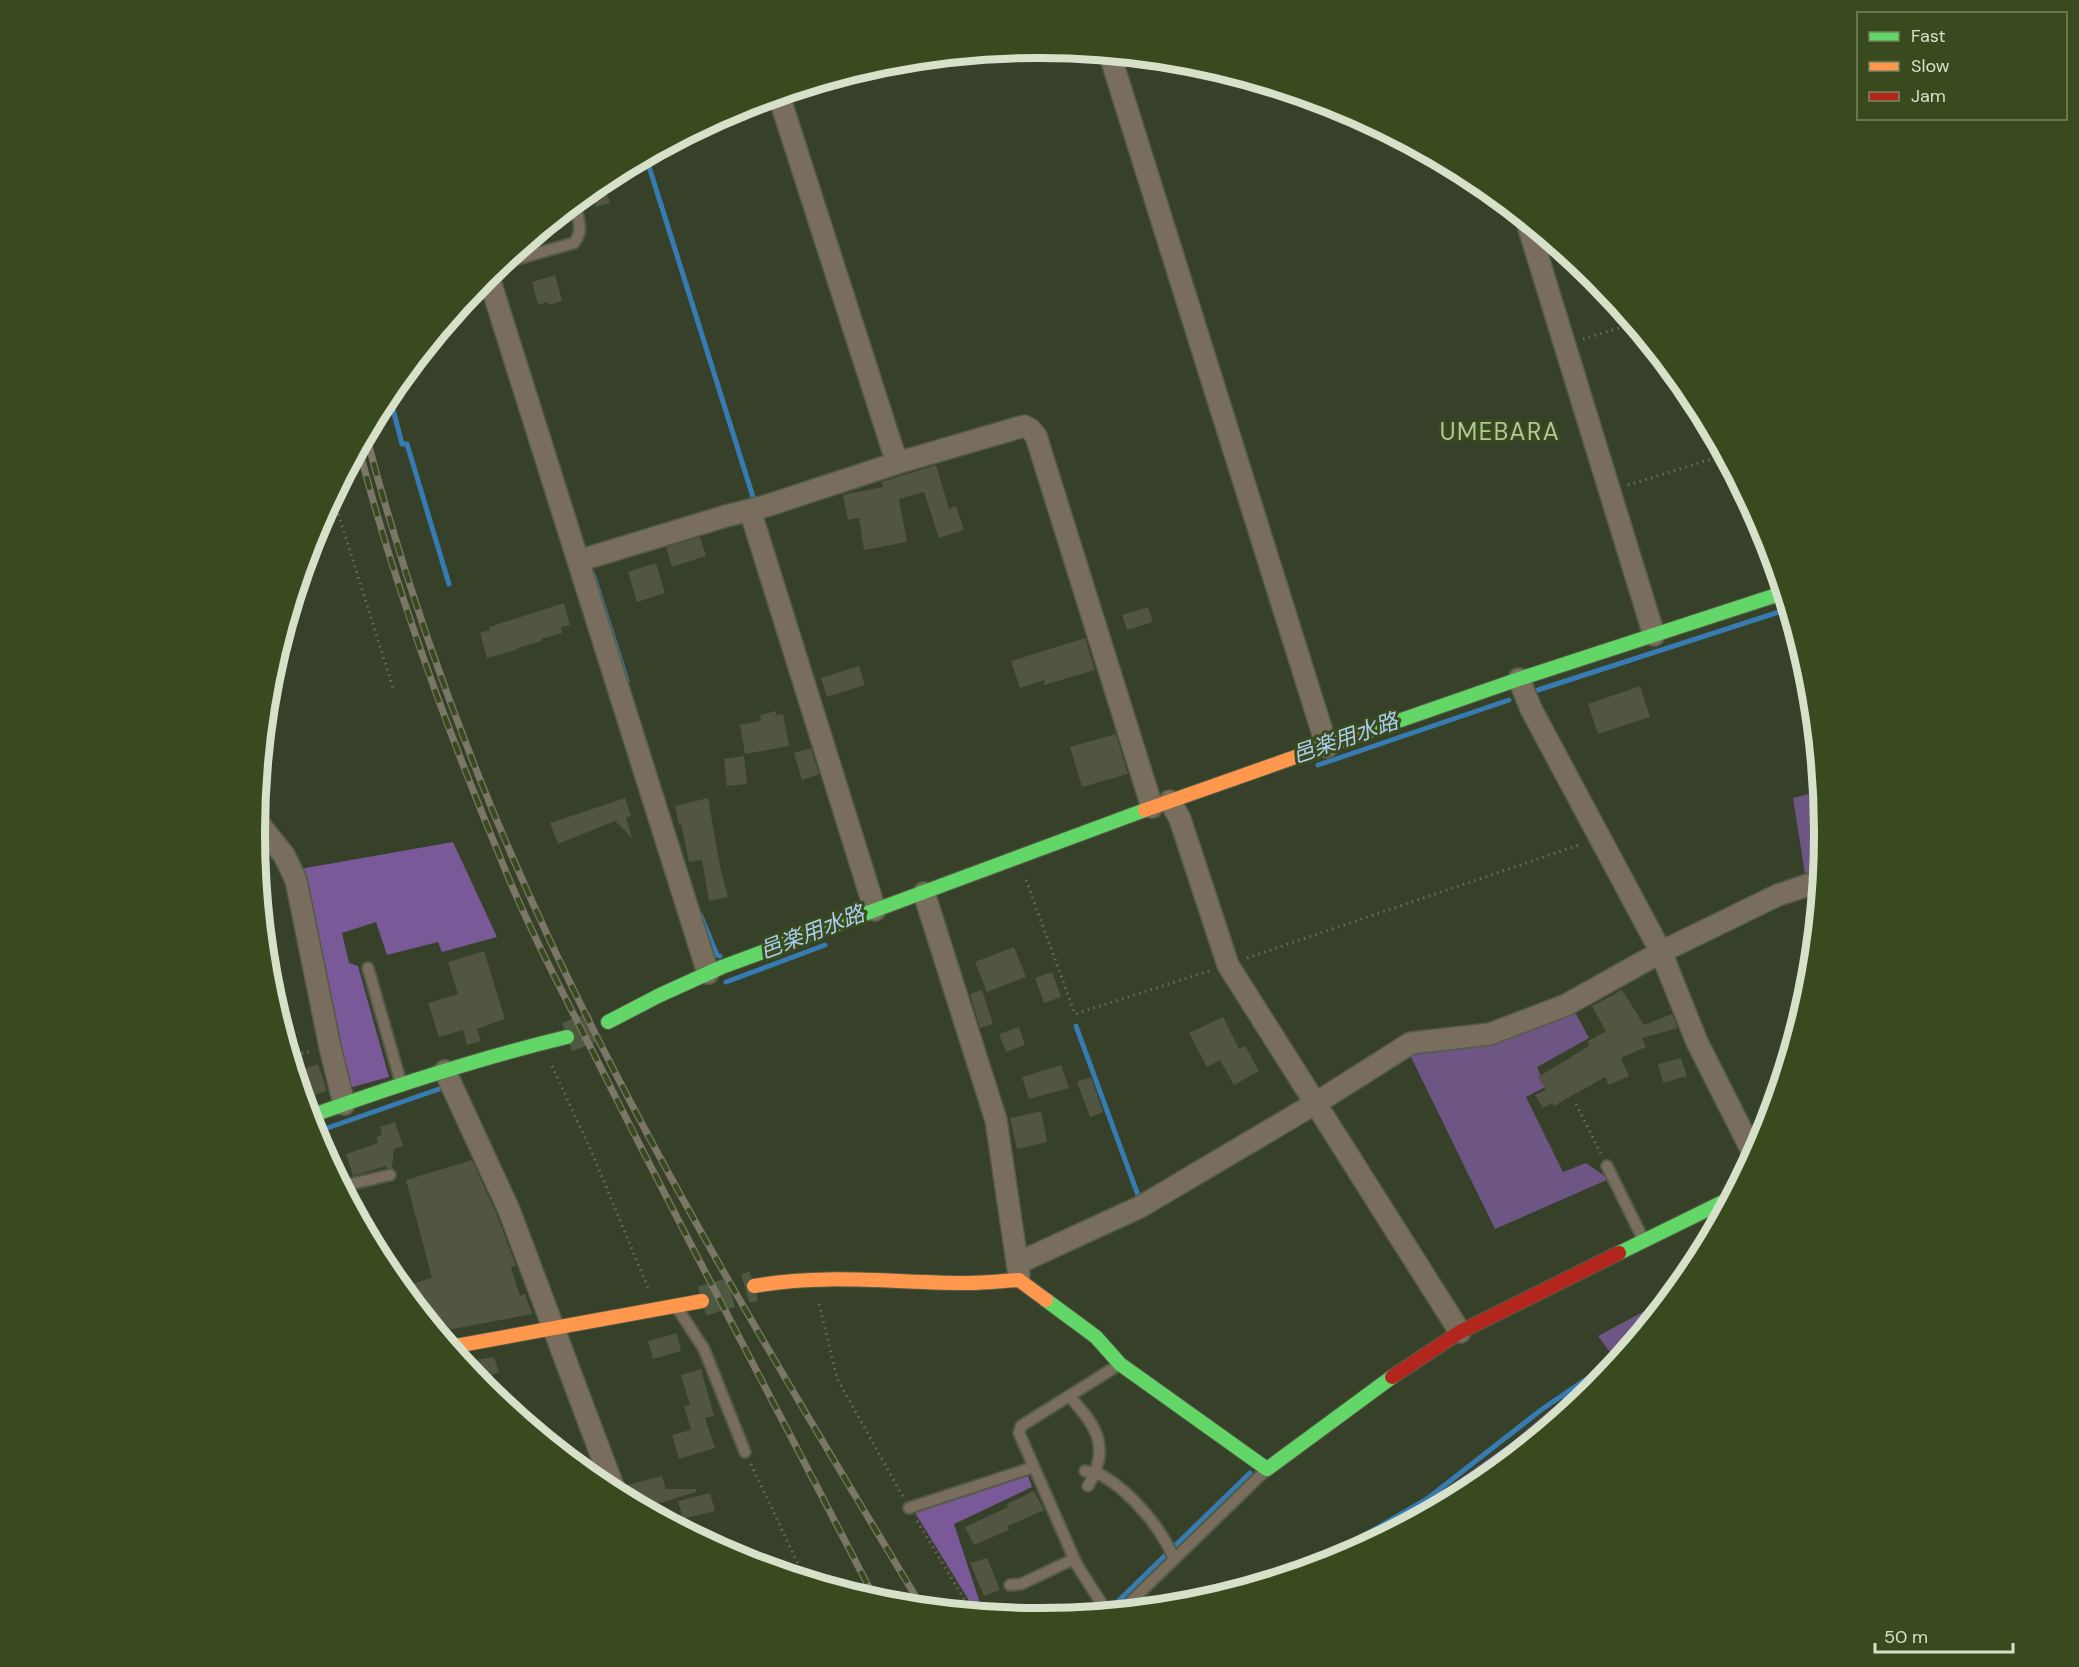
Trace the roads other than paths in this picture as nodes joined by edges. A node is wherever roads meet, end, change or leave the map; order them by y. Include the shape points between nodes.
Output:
1 (1112, 62) edge
2 (781, 103) edge
3 (577, 213) dead end
4 (1531, 235) edge
5 (523, 257) edge
6 (491, 285) edge
7 (897, 463) junction
8 (750, 510) junction
9 (578, 561) junction
10 (1776, 595) edge
11 (1654, 635) junction
12 (1519, 680) junction
13 (1327, 747) junction
14 (1161, 804) junction
15 (264, 830) edge
16 (1813, 882) edge
17 (924, 893) junction
18 (875, 910) junction
19 (1661, 952) junction
20 (368, 968) dead end
21 (708, 973) junction
22 (608, 1022) tunnel mouth
23 (567, 1037) tunnel mouth
24 (445, 1071) junction
25 (402, 1085) junction
26 (1317, 1103) junction
27 (344, 1104) junction
28 (317, 1114) edge
29 (1749, 1145) edge
30 (1607, 1166) road end
31 (390, 1175) dead end
32 (349, 1185) edge
33 (1720, 1203) edge
34 (1644, 1241) junction
35 (1019, 1272) junction
36 (754, 1286) tunnel mouth
37 (702, 1301) tunnel mouth
38 (677, 1306) junction
39 (554, 1328) junction
40 (1460, 1332) junction
41 (458, 1345) edge
42 (1120, 1364) junction
43 (1069, 1396) junction
44 (745, 1452) road end
45 (1034, 1467) junction
46 (1267, 1469) junction
47 (1090, 1472) junction
48 (610, 1479) edge
49 (1088, 1486) dead end
50 (909, 1508) road end
51 (1074, 1559) junction
52 (1174, 1559) junction
53 (1010, 1585) dead end
54 (1129, 1603) edge
55 (1103, 1606) edge

1 - 13 street
2 - 7 street
3 - 5 lane via 579,236 574,243
4 - 11 street
6 - 9 street
7 - 8 street
7 - 14 street via 1018,427 1024,426 1036,436
8 - 9 street
8 - 18 street
9 - 21 street
10 - 11 street
11 - 12 street
12 - 13 street
12 - 19 street
13 - 14 street
14 - 17 street
14 - 26 street via 1180,819 1228,965
15 - 27 street via 284,855 296,880
16 - 19 street via 1778,895
17 - 18 street
17 - 35 street via 996,1120
18 - 21 street
19 - 26 street via 1566,1005 1490,1034 1411,1043
19 - 29 street via 1697,1042
20 - 25 lane
21 - 22 street
23 - 24 street
24 - 25 street
24 - 39 street via 509,1210
25 - 27 street
26 - 35 street via 1140,1208
26 - 40 street
27 - 28 street
30 - 34 lane
31 - 32 lane
33 - 34 street
34 - 40 street
35 - 36 street via 970,1283 816,1280
35 - 42 street via 1096,1337
37 - 38 street
38 - 39 street
38 - 44 lane via 704,1349
39 - 41 street
39 - 48 street
40 - 46 street via 1395,1374
42 - 43 lane
42 - 46 street
43 - 45 lane via 1021,1426 1019,1433
43 - 47 lane via 1089,1418 1099,1439 1101,1456
45 - 50 lane
45 - 51 lane
46 - 52 lane
47 - 49 lane
47 - 52 lane via 1124,1492 1154,1524
51 - 53 lane via 1021,1584
51 - 55 lane
52 - 54 lane

